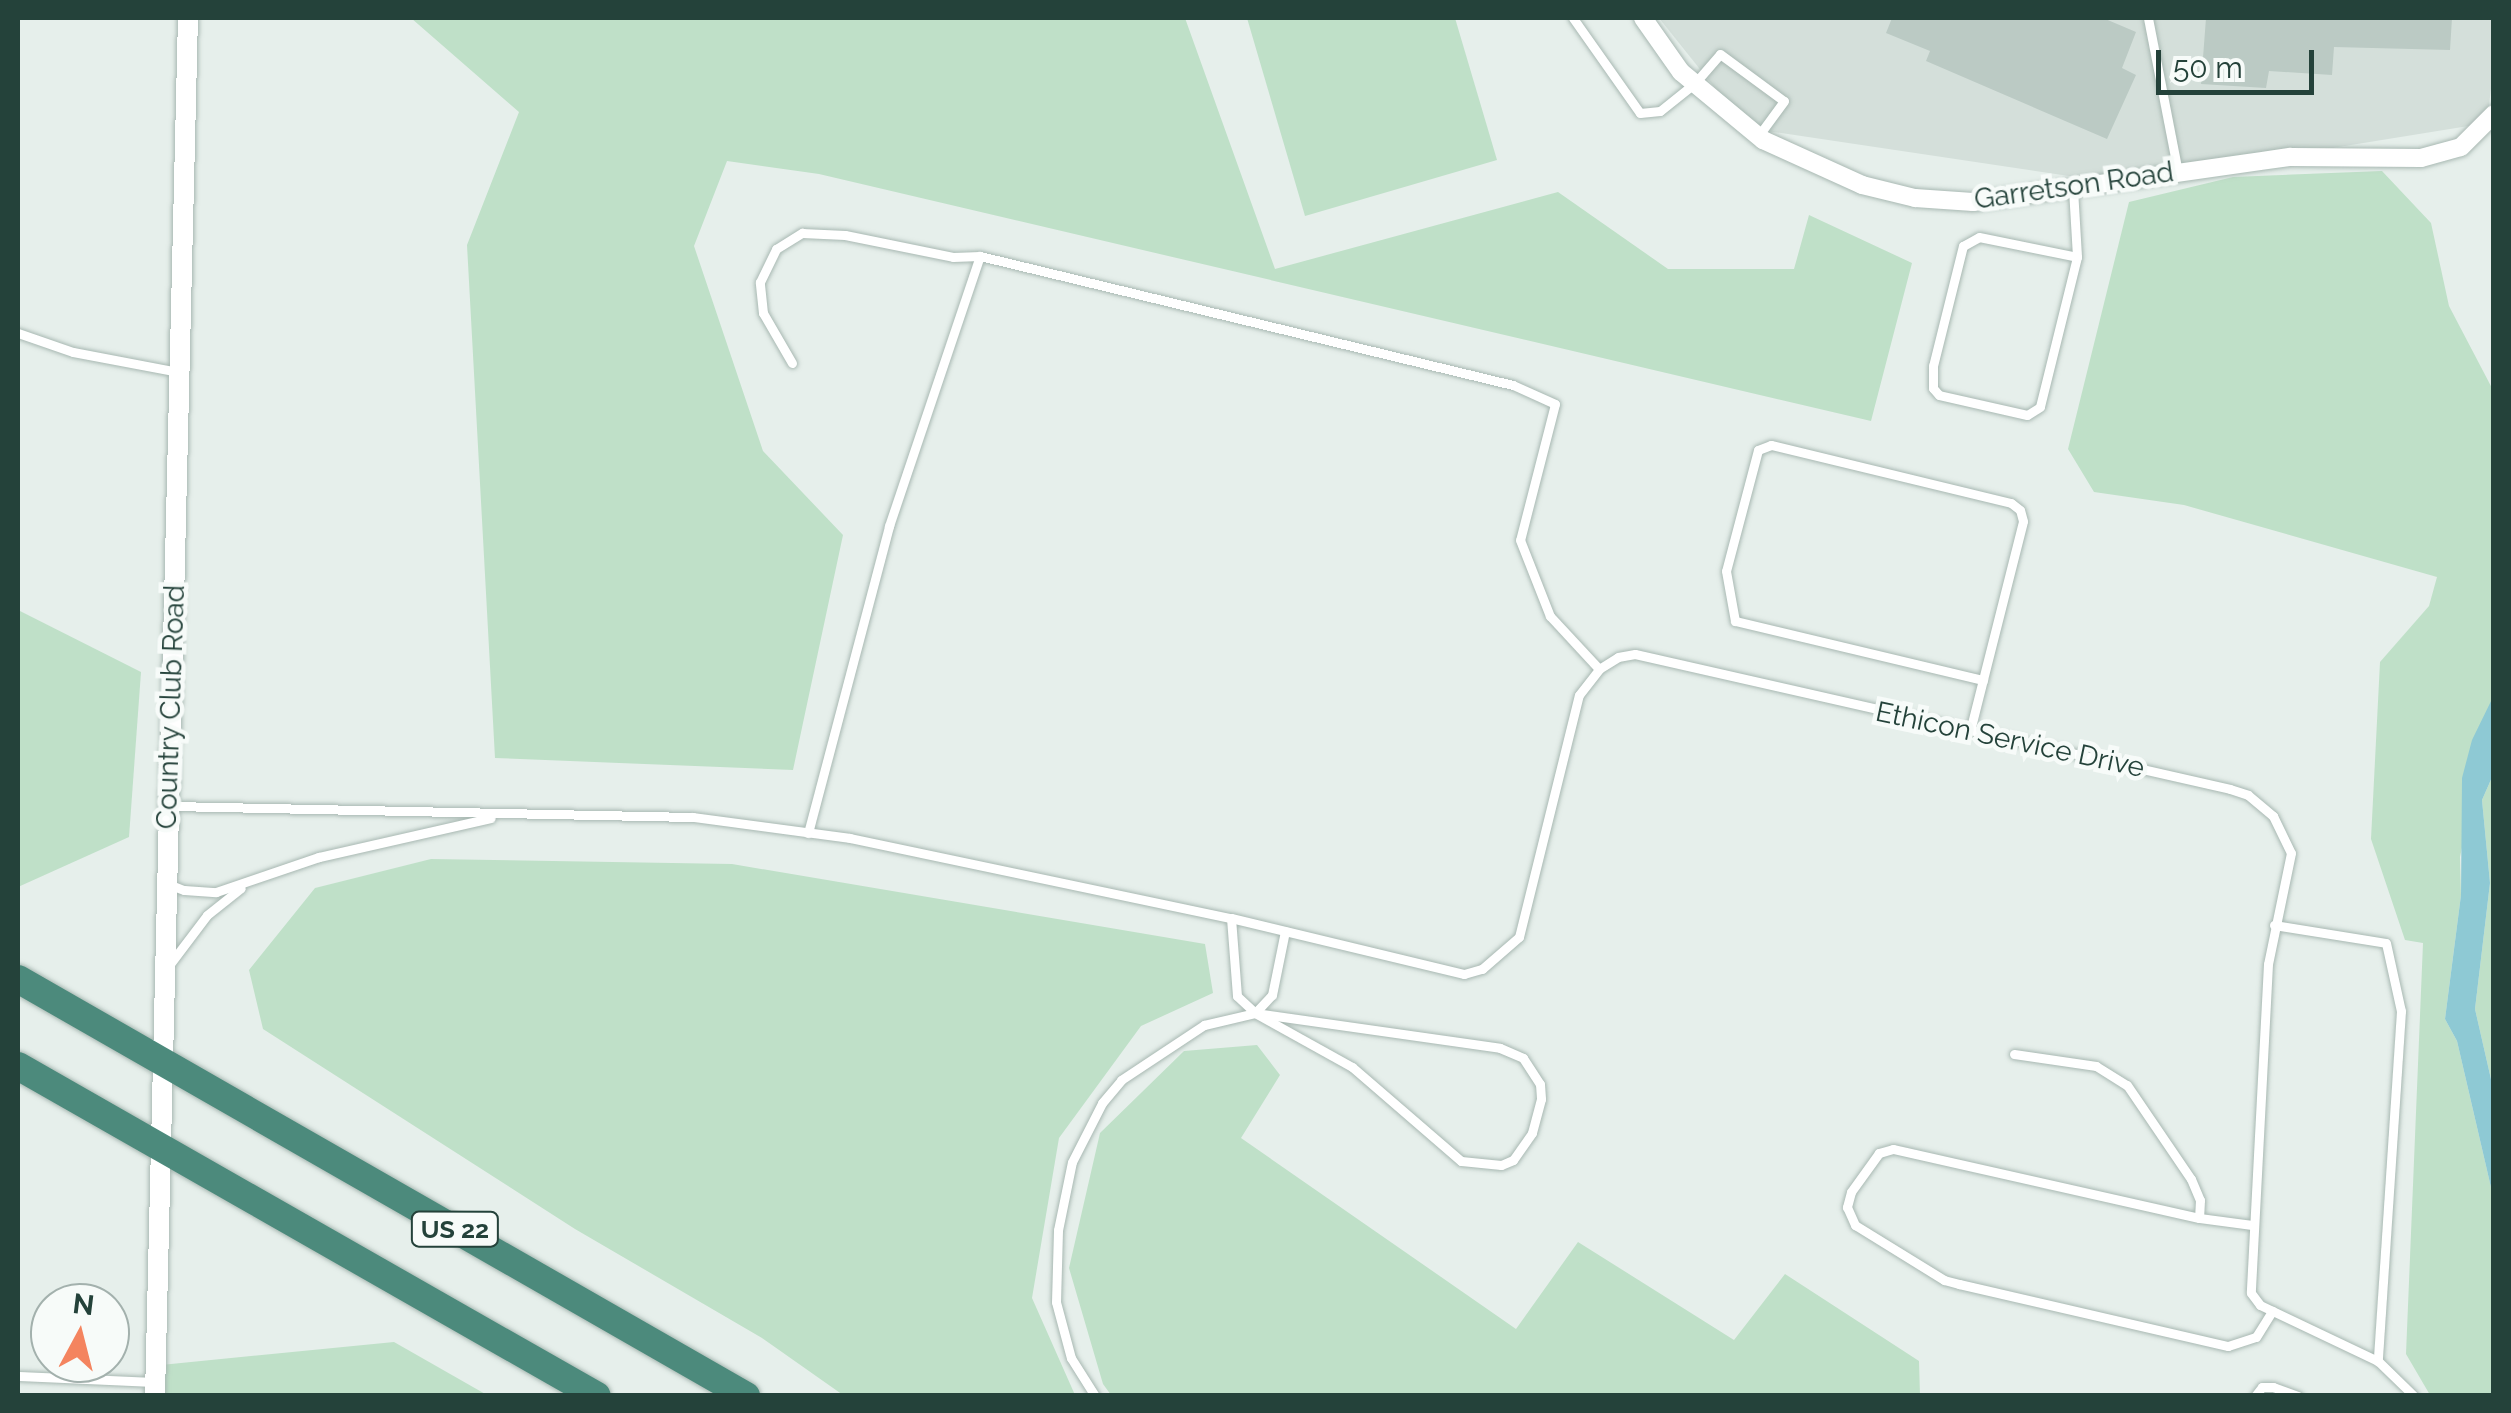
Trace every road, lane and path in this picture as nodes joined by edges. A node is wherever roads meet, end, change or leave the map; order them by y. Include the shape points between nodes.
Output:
1 (188, 18) edge
2 (1573, 18) edge
3 (1643, 18) edge
4 (2148, 18) edge
5 (1694, 84) junction
6 (2494, 114) edge
7 (1758, 136) junction
8 (2178, 172) junction
9 (2073, 189) junction
10 (980, 256) junction
11 (2076, 257) junction
12 (18, 334) edge
13 (792, 363) dead end
14 (180, 372) junction
15 (1599, 669) junction
16 (1982, 680) junction
17 (1971, 727) junction
18 (168, 806) junction
19 (508, 814) junction
20 (808, 832) junction
21 (166, 883) junction
22 (243, 886) junction
23 (1231, 918) junction
24 (2274, 924) junction
25 (1285, 932) junction
26 (165, 970) junction
27 (18, 979) edge
28 (1255, 1013) junction
29 (2014, 1054) dead end
30 (163, 1062) junction
31 (18, 1066) edge
32 (159, 1147) junction
33 (2199, 1218) junction
34 (2252, 1225) junction
35 (2272, 1311) junction
36 (2378, 1361) junction
37 (18, 1376) edge
38 (155, 1389) edge
39 (597, 1396) edge
40 (746, 1396) edge
41 (1095, 1396) edge
42 (2255, 1396) edge
43 (2298, 1396) edge
44 (2414, 1396) edge

1 - 14 street, Country Club Road
2 - 5 lane via 1640,113 1660,110
3 - 5 street, Garretson Road
4 - 8 lane
5 - 7 street, Garretson Road
5 - 7 lane via 1720,54 1784,101
6 - 8 street, Garretson Road via 2476,136 2442,155 2291,157
7 - 9 street, Garretson Road via 1830,173 1915,198 1972,202
8 - 9 street, Garretson Road
9 - 11 lane
10 - 13 lane via 802,233 776,249 760,282 763,314
10 - 15 lane via 1513,385 1555,404 1520,540 1550,616
10 - 20 lane via 889,526
11 - 11 lane via 2040,406 2027,415 1939,395 1933,366 1963,246 1979,237
12 - 14 lane
14 - 18 street, Country Club Road
15 - 17 lane, Ethicon Service Drive via 1634,654 1854,707
15 - 25 lane via 1579,695 1519,936 1504,954 1464,974
16 - 16 lane via 2023,520 2017,507 1770,445 1758,450 1726,571 1734,620
16 - 17 lane
17 - 24 lane, Ethicon Service Drive via 2248,795 2273,816 2290,853
18 - 19 lane
18 - 21 street, Country Club Road
19 - 20 lane via 637,813
19 - 22 lane via 319,857
20 - 23 lane
21 - 22 lane via 200,892
21 - 26 street, Country Club Road
22 - 26 lane via 207,916
23 - 25 lane
23 - 28 lane via 1238,996
24 - 34 lane, Ethicon Service Drive
24 - 36 lane via 2386,943 2400,1012
25 - 28 lane via 1272,995
26 - 30 street, Country Club Road
27 - 30 highway, US 22
28 - 28 lane via 1352,1067 1460,1161 1501,1165 1513,1160 1532,1133 1540,1084 1522,1058 1500,1048
28 - 41 lane via 1204,1026 1121,1080 1072,1162 1058,1230 1056,1302 1071,1358
29 - 33 lane via 2096,1066 2127,1085 2191,1179
30 - 32 street, Country Club Road
30 - 40 highway, US 22
31 - 32 highway, US 22
32 - 38 street, Country Club Road
32 - 39 highway, US 22
33 - 34 lane
33 - 35 lane via 1892,1149 1880,1153 1847,1207 1855,1225 1959,1284 2228,1346 2256,1337
34 - 35 lane, Ethicon Service Drive via 2251,1293
35 - 36 lane
36 - 44 lane
37 - 38 lane
42 - 43 lane via 2273,1386

